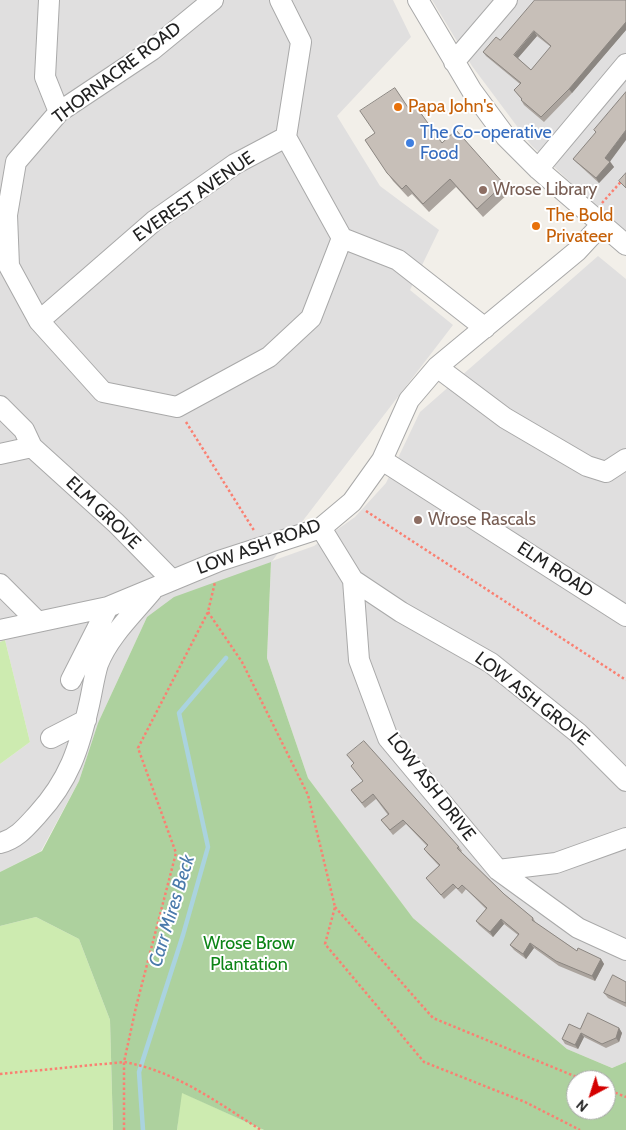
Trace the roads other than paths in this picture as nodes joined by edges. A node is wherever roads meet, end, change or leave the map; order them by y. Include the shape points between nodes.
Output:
1 (49, 0) edge
2 (213, 0) edge
3 (280, 0) edge
4 (418, 0) edge
5 (507, 0) edge
6 (454, 62) junction
7 (626, 64) edge
8 (59, 112) junction
9 (286, 137) junction
10 (538, 168) junction
11 (597, 220) junction
12 (342, 238) junction
13 (626, 245) edge
14 (5, 266) edge
15 (39, 321) junction
16 (485, 328) junction
17 (437, 367) junction
18 (0, 406) edge
19 (32, 447) junction
20 (0, 454) edge
21 (626, 459) edge
22 (382, 460) junction
23 (321, 528) junction
24 (172, 580) junction
25 (354, 580) junction
26 (0, 584) edge
27 (154, 590) junction
28 (108, 607) junction
29 (626, 616) edge
30 (37, 621) junction
31 (0, 630) edge
32 (71, 680) dead end
33 (86, 720) junction
34 (51, 738) dead end
35 (626, 781) edge
36 (626, 838) edge
37 (0, 843) edge
38 (498, 870) junction
39 (626, 950) edge

1 - 8 street via 45,77
2 - 8 street, THORNACRE ROAD via 152,50
3 - 9 street via 301,42
4 - 6 street
5 - 6 street
6 - 10 street via 506,137
7 - 10 street
8 - 14 street, THORNACRE ROAD via 16,162 7,215
9 - 12 street
9 - 15 street, EVEREST AVENUE via 236,164 154,221
10 - 11 street
11 - 13 street
11 - 16 street, LOW ASH ROAD via 577,252
12 - 15 street, THORNACRE ROAD via 311,318 269,357 177,407 103,392
12 - 16 street via 398,260
14 - 15 street, THORNACRE ROAD
16 - 17 street, LOW ASH ROAD
17 - 21 street via 505,418 587,466 606,472
17 - 22 street, LOW ASH ROAD via 409,400
18 - 19 street, ELM GROVE via 24,430
19 - 20 street
19 - 24 street, ELM GROVE via 116,523
22 - 23 street, LOW ASH ROAD via 352,502
22 - 29 street, ELM ROAD
23 - 24 street, LOW ASH ROAD
23 - 25 street, LOW ASH DRIVE
24 - 27 street, LOW ASH ROAD
25 - 35 street, LOW ASH GROVE via 401,612 491,663 578,733
25 - 38 street, LOW ASH DRIVE via 359,660 388,738
26 - 30 street
27 - 28 street, LOW ASH ROAD
27 - 33 street via 112,638 98,665
28 - 30 street, LOW ASH ROAD
28 - 32 street
30 - 31 street, LOW ASH ROAD
33 - 34 street
33 - 37 street via 75,759 51,800 25,829
36 - 38 street via 556,863
38 - 39 street, LOW ASH DRIVE via 578,928

